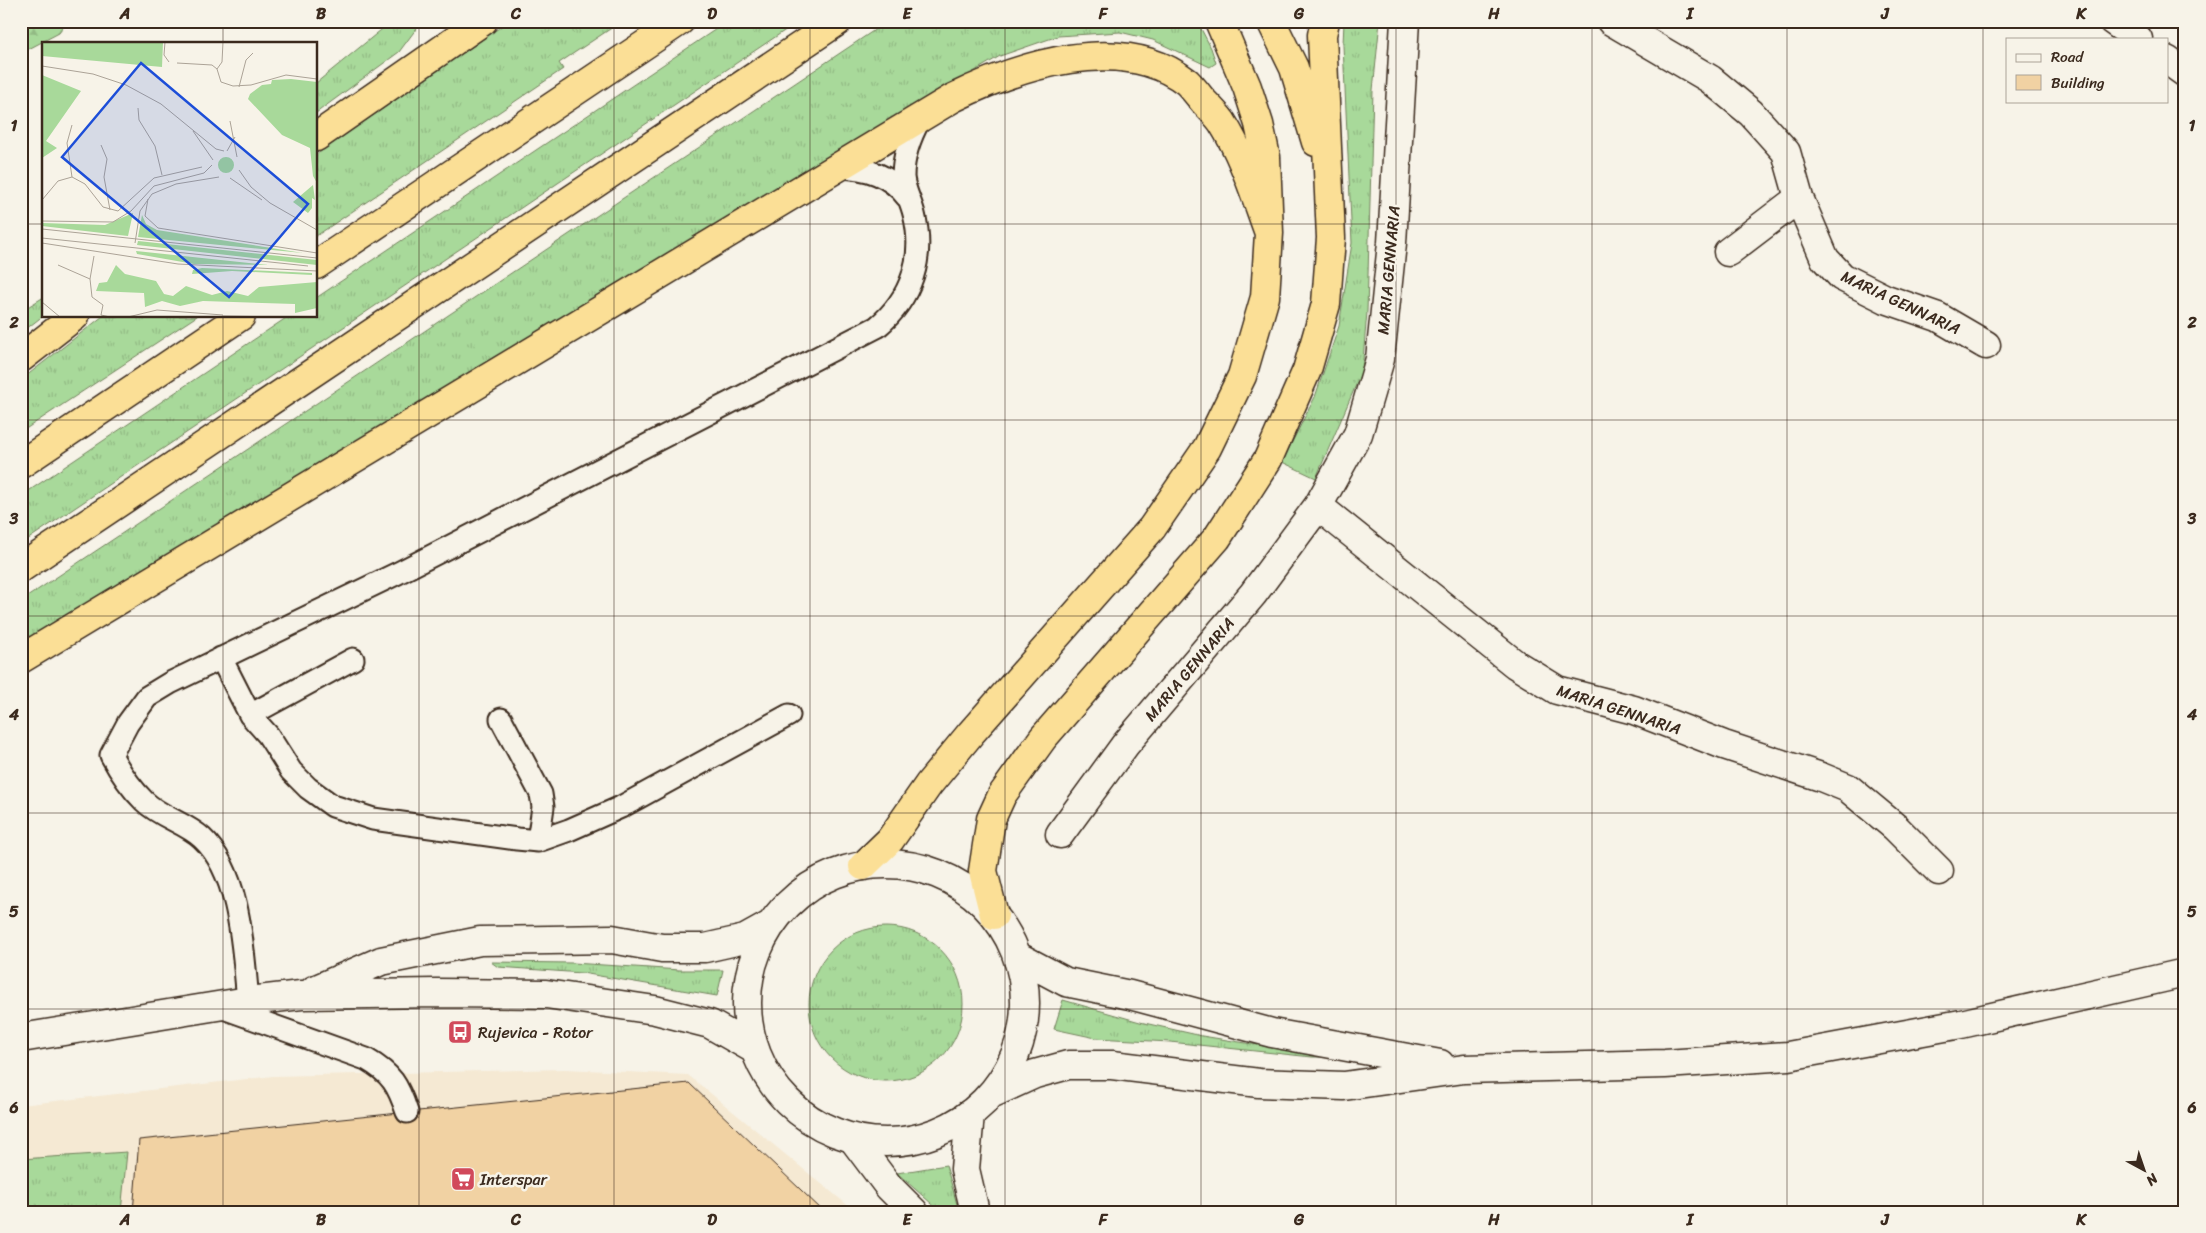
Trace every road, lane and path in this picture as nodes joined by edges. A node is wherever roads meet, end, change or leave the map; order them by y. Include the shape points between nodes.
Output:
1 (483, 21) edge
2 (680, 21) edge
3 (838, 21) edge
4 (1219, 21) edge
5 (1271, 21) edge
6 (1325, 21) edge
7 (1405, 21) edge
8 (1611, 21) edge
9 (2113, 21) edge
10 (2137, 38) edge
11 (2168, 61) edge
12 (2185, 73) edge
13 (920, 118) junction
14 (318, 136) edge
15 (840, 167) junction
16 (1327, 179) junction
17 (908, 196) junction
18 (1799, 198) junction
19 (1269, 233) junction
20 (1728, 252) dead end
21 (318, 264) edge
22 (72, 318) edge
23 (237, 318) edge
24 (1986, 344) dead end
25 (21, 358) edge
26 (21, 464) edge
27 (1318, 506) junction
28 (21, 568) edge
29 (221, 658) junction
30 (353, 658) dead end
31 (21, 659) edge
32 (250, 715) junction
33 (789, 715) dead end
34 (500, 718) dead end
35 (1060, 834) dead end
36 (538, 841) junction
37 (863, 866) junction
38 (1939, 871) dead end
39 (994, 915) junction
40 (772, 924) junction
41 (1017, 956) junction
42 (2185, 972) edge
43 (301, 995) junction
44 (248, 1001) junction
45 (218, 1006) junction
46 (21, 1038) edge
47 (754, 1049) junction
48 (1464, 1069) junction
49 (991, 1094) junction
50 (407, 1112) dead end
51 (970, 1114) junction
52 (852, 1139) junction
53 (914, 1212) edge
54 (975, 1212) edge

1 - 14 highway
2 - 21 highway
3 - 28 highway
4 - 19 highway via 1259,124 1266,158
5 - 16 highway via 1294,68
6 - 16 highway via 1322,35
7 - 27 main road, MARIA GENNARIA via 1392,243 1380,359 1358,434
8 - 18 main road, MARIA GENNARIA via 1710,79 1751,113 1786,152
9 - 10 main road
11 - 12 main road
13 - 15 highway
13 - 17 lane via 905,156 903,175
13 - 19 highway via 980,85 1043,63 1073,58 1129,58 1159,67 1187,82 1220,120 1242,157
15 - 17 lane via 860,168 882,175
15 - 31 highway
16 - 39 highway via 1331,238 1326,304 1307,370 1268,459 1218,538 1043,738 1002,795 990,819 983,871
17 - 29 lane via 917,227 918,257 914,274 897,307 877,327 398,573
18 - 20 main road
18 - 24 main road, MARIA GENNARIA via 1824,260 1842,277 1886,299 1938,317
19 - 37 highway via 1266,298 1242,376 1207,448 1152,528 971,733 929,784 890,840
22 - 25 highway
23 - 26 highway
27 - 35 main road, MARIA GENNARIA via 1252,594 1125,745
27 - 38 main road, MARIA GENNARIA via 1516,664 1557,690 1634,710 1848,788 1895,827
29 - 32 lane
29 - 44 lane via 148,697 128,723 111,755 145,802 202,838 218,858 227,875 236,909
30 - 32 lane
32 - 36 lane via 268,735 291,771 333,806 373,819
33 - 36 lane via 621,807
34 - 36 lane via 544,800
37 - 39 main road via 900,864 936,872 968,890
37 - 40 main road via 828,877 796,896
39 - 41 main road
40 - 43 main road via 745,939 705,948 662,948 612,939 480,941 381,961
40 - 47 main road via 756,953 748,984 747,1017
41 - 48 main road via 1066,982 1130,995 1272,1033
41 - 49 main road via 1024,984 1025,1014 1008,1070
42 - 48 main road via 1961,1024 1788,1056 1665,1064
43 - 44 main road
43 - 47 main road via 546,994 655,1010 710,1024
44 - 45 main road
45 - 46 main road
45 - 50 lane via 366,1059 380,1067 398,1086
47 - 52 main road via 769,1080 792,1106 820,1126
48 - 49 main road via 1344,1086 1260,1083 1112,1065 1068,1065 1035,1074
49 - 51 main road
51 - 52 main road via 926,1136 894,1142
51 - 54 main road via 965,1169
52 - 53 main road via 889,1187

